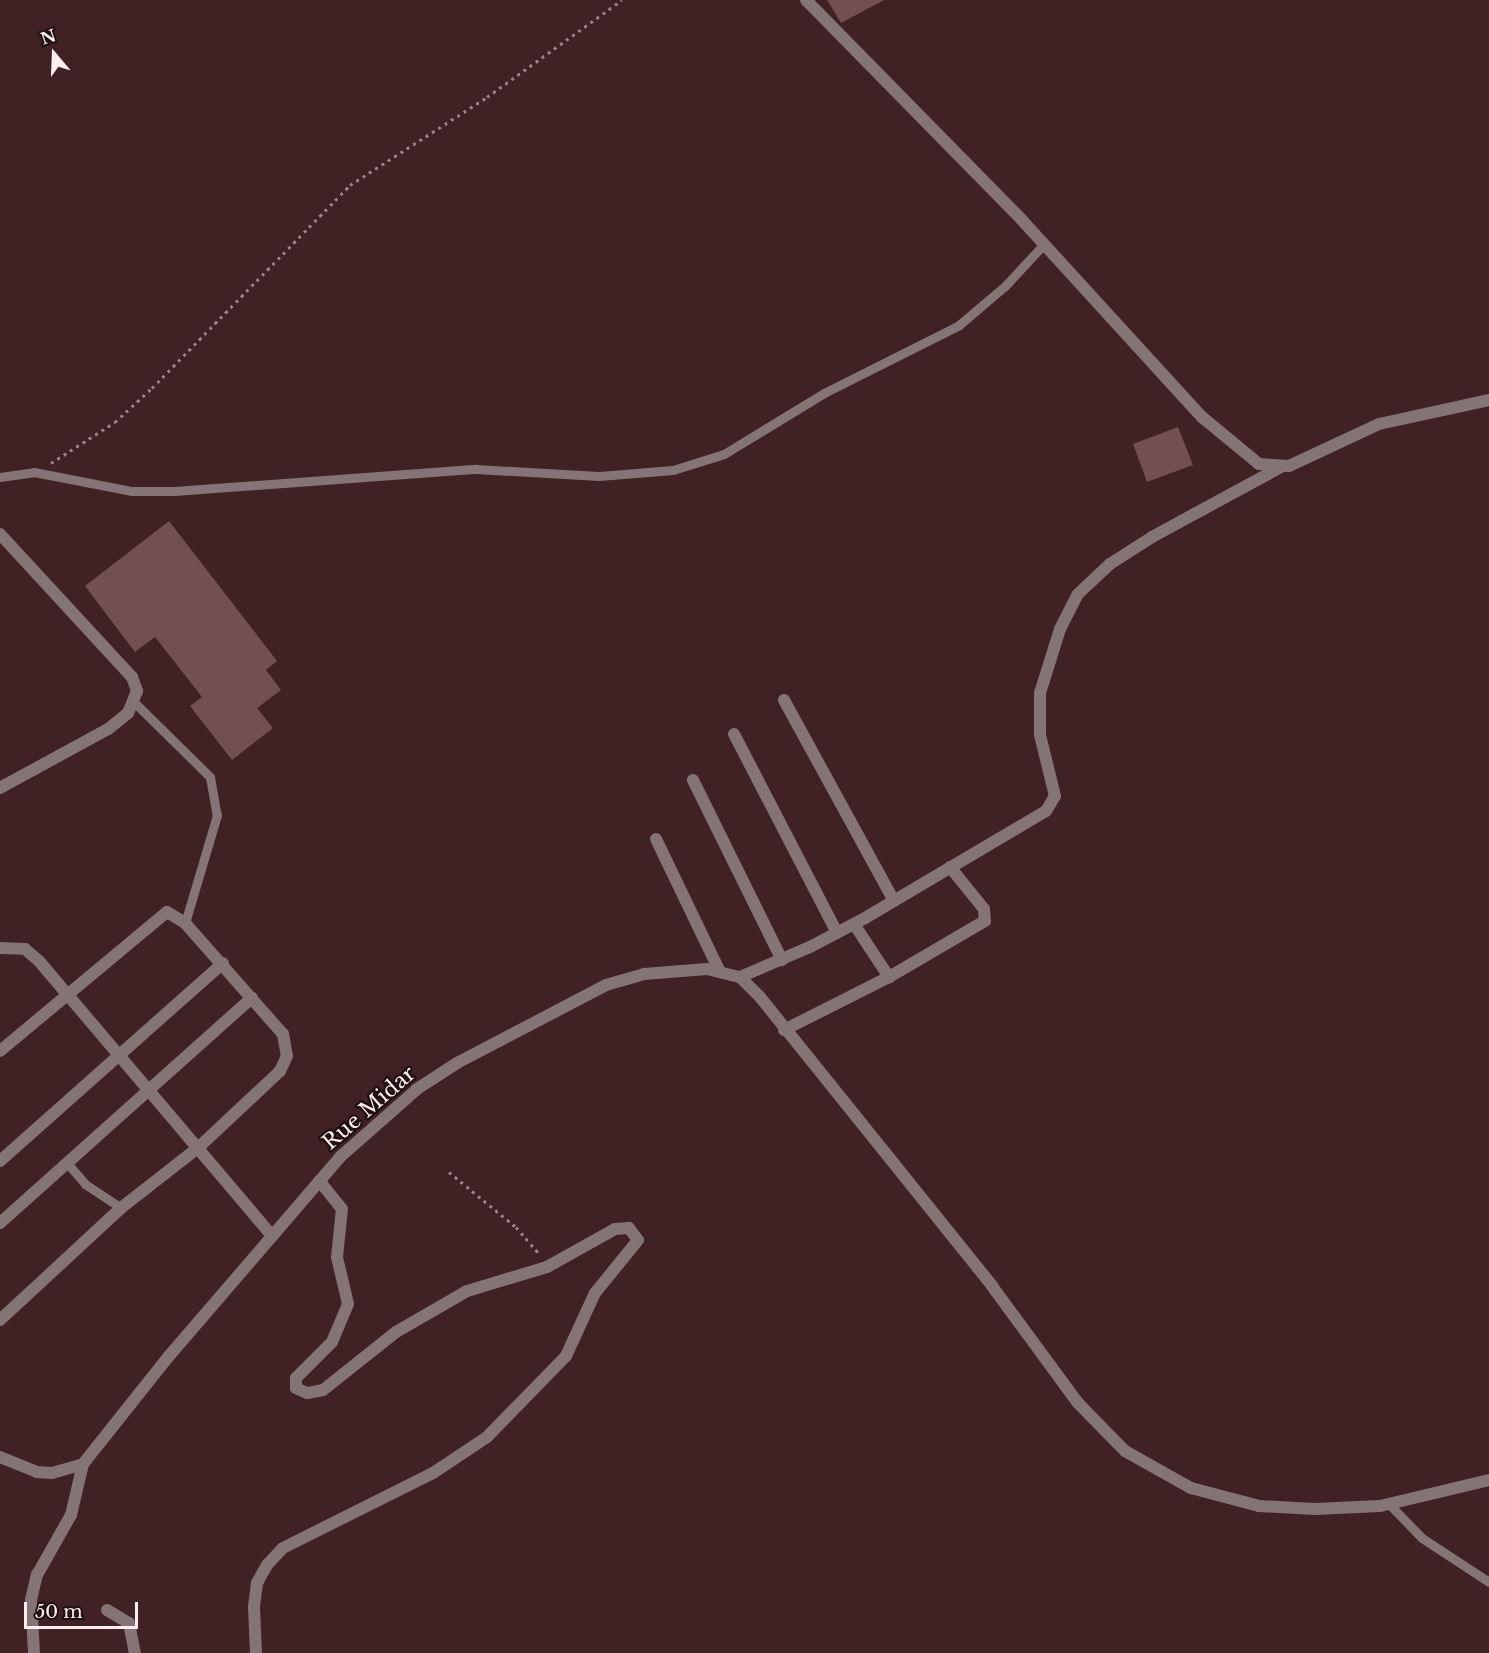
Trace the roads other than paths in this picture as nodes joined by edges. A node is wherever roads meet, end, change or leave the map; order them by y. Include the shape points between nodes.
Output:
1 (806, 0) edge
2 (1044, 244) junction
3 (1489, 400) edge
4 (1280, 468) junction
5 (0, 477) edge
6 (0, 534) edge
7 (784, 700) dead end
8 (135, 703) junction
9 (734, 734) dead end
10 (693, 780) dead end
11 (1, 784) edge
12 (656, 839) dead end
13 (950, 867) junction
14 (894, 901) junction
15 (185, 924) junction
16 (854, 924) junction
17 (837, 933) junction
18 (0, 948) edge
19 (782, 960) junction
20 (223, 963) junction
21 (719, 970) junction
22 (740, 977) junction
23 (889, 977) junction
24 (68, 994) junction
25 (252, 998) junction
26 (784, 1030) junction
27 (0, 1051) edge
28 (119, 1058) junction
29 (148, 1093) junction
30 (199, 1147) junction
31 (0, 1161) edge
32 (67, 1162) junction
33 (319, 1181) junction
34 (121, 1208) junction
35 (0, 1223) edge
36 (272, 1236) junction
37 (0, 1320) edge
38 (0, 1457) edge
39 (83, 1464) junction
40 (1489, 1480) edge
41 (1389, 1504) junction
42 (1489, 1582) edge
43 (107, 1610) dead end
44 (34, 1653) edge
45 (135, 1653) edge
46 (256, 1653) edge

1 - 2 street
2 - 4 street via 1202,417 1248,457
2 - 5 lane via 990,300 959,325 824,393 724,454 673,470 599,476 476,468 174,491 132,491 34,472
3 - 4 street via 1379,424 1306,460
4 - 13 street via 1152,537 1110,564 1078,594 1052,650 1040,693 1040,735 1054,788 1053,804
6 - 8 street via 132,677 137,691
7 - 14 street
8 - 11 street via 108,729
8 - 15 lane via 210,777 217,815
9 - 17 street
10 - 19 street
12 - 21 street
13 - 14 street
13 - 23 street via 985,910 986,921
14 - 16 street
15 - 20 street
15 - 24 street via 167,912 160,915
16 - 17 street
16 - 23 street
17 - 19 street
18 - 24 street via 17,947 32,954
19 - 22 street
20 - 25 street
20 - 28 street
21 - 22 street, Rue Midar
21 - 33 street, Rue Midar via 666,971 616,982 518,1030 417,1089 376,1122
22 - 26 street
23 - 26 street
24 - 27 street
24 - 28 street
25 - 29 street
25 - 30 street via 283,1034 287,1056 280,1071
26 - 41 street via 992,1287 1078,1403 1125,1451 1191,1488 1230,1501 1314,1509
28 - 29 street
28 - 31 street
29 - 30 street
29 - 32 street
30 - 34 street
30 - 36 street
32 - 34 lane via 85,1184
32 - 35 street
33 - 36 street, Rue Midar
33 - 46 street via 341,1204 337,1257 348,1304 332,1342 296,1378 294,1384 300,1391 323,1390 396,1332 467,1291 547,1266 615,1229 629,1228 637,1236 596,1293 566,1356 487,1437 433,1473 283,1548 267,1565 257,1583
34 - 37 street
36 - 39 street, Rue Midar
38 - 39 street via 37,1472 52,1473
39 - 44 street via 71,1515 37,1575 31,1600
40 - 41 street
41 - 42 lane via 1422,1538
43 - 45 street via 129,1623

